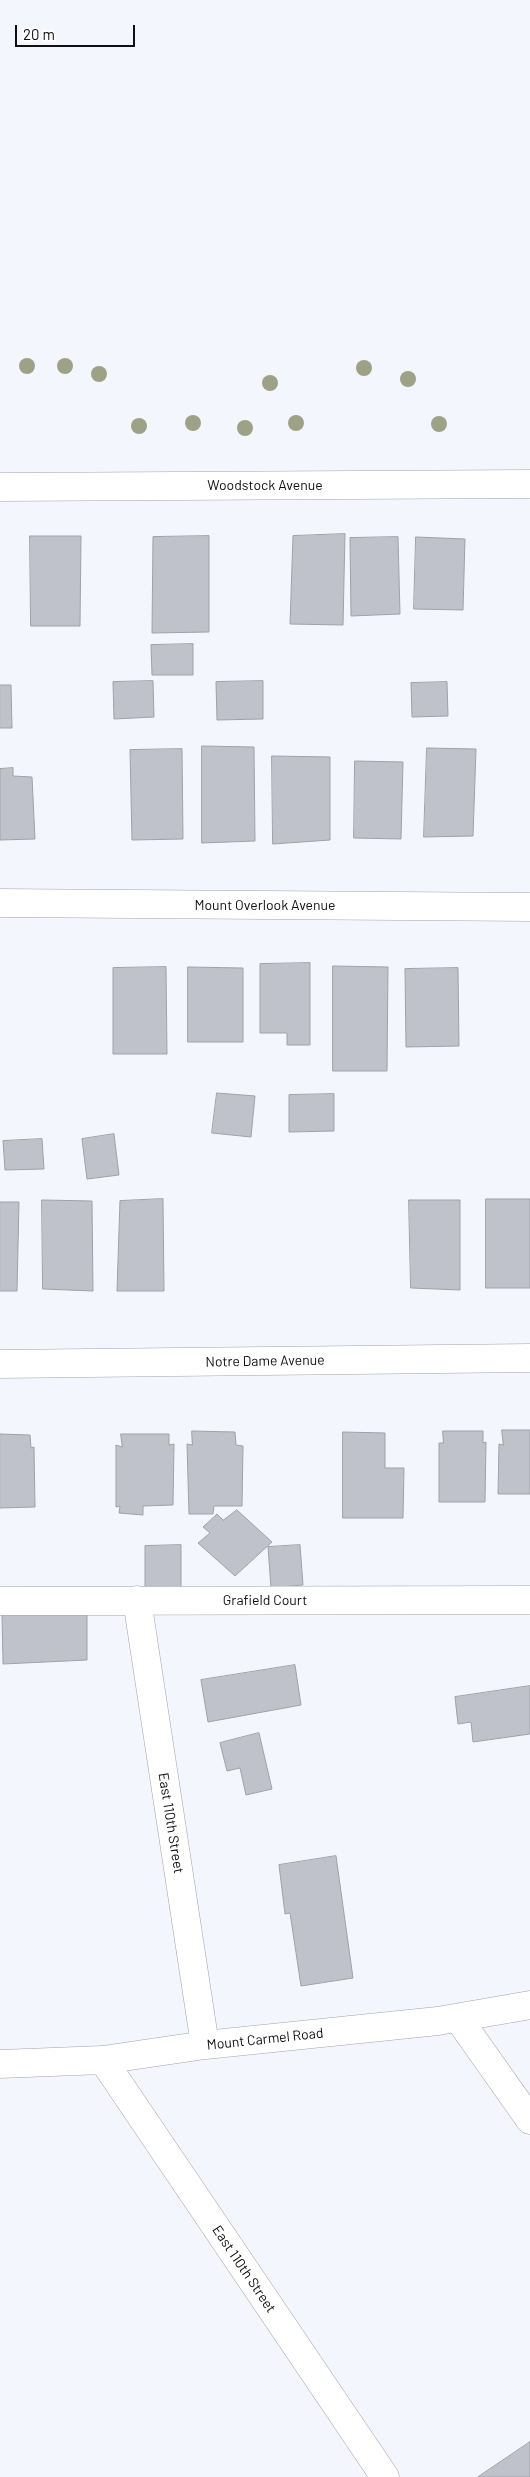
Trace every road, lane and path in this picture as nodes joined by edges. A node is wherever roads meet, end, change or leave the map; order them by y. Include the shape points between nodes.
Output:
1 (530, 484) edge
2 (0, 486) edge
3 (0, 903) edge
4 (530, 907) edge
5 (530, 1358) edge
6 (0, 1364) edge
7 (137, 1600) junction
8 (530, 1600) edge
9 (0, 1601) edge
10 (530, 2005) edge
11 (458, 2018) junction
12 (206, 2045) junction
13 (102, 2060) junction
14 (0, 2064) edge
15 (530, 2120) edge
16 (384, 2477) edge

1 - 2 street, Woodstock Avenue
3 - 4 street, Mount Overlook Avenue
5 - 6 street, Notre Dame Avenue
7 - 8 street, Grafield Court
7 - 9 street, Grafield Court
7 - 12 street, East 110th Street
10 - 11 street, Mount Carmel Road
11 - 12 street, Mount Carmel Road
11 - 15 street
12 - 13 street, Mount Carmel Road
13 - 14 street, Mount Carmel Road
13 - 16 street, East 110th Street

